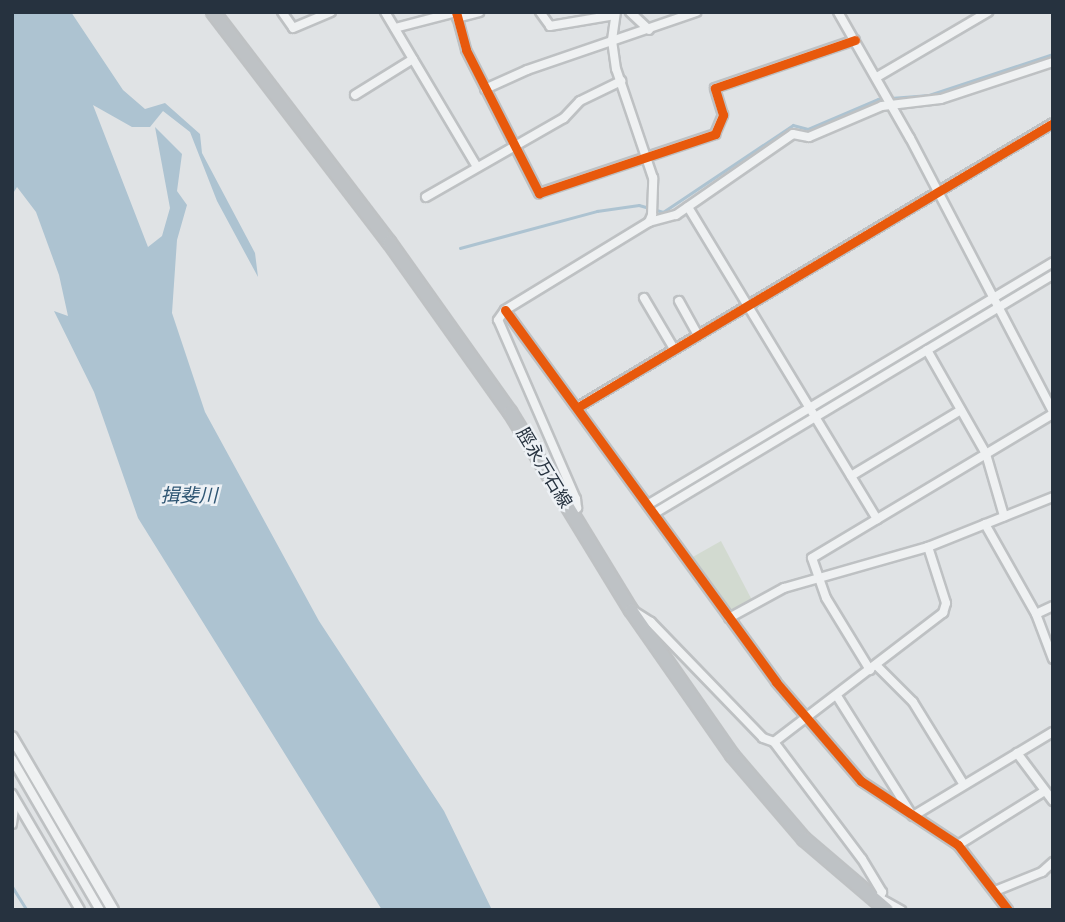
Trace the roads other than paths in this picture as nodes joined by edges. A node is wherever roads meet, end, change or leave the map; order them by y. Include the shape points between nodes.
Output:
1 (213, 12) edge
2 (282, 12) edge
3 (331, 12) edge
4 (385, 12) edge
5 (479, 12) edge
6 (540, 12) edge
7 (630, 12) edge
8 (696, 12) edge
9 (838, 12) edge
10 (988, 12) edge
11 (456, 14) edge
12 (615, 14) edge
13 (395, 28) junction
14 (649, 30) junction
15 (612, 40) junction
16 (855, 40) junction
17 (413, 59) junction
18 (1053, 62) edge
19 (877, 77) junction
20 (621, 81) junction
21 (485, 89) junction
22 (355, 94) dead end
23 (892, 105) junction
24 (1053, 123) edge
25 (515, 142) junction
26 (646, 159) junction
27 (477, 167) junction
28 (938, 192) junction
29 (426, 197) dead end
30 (688, 207) junction
31 (649, 222) junction
32 (1053, 262) edge
33 (1053, 275) edge
34 (644, 298) dead end
35 (994, 298) junction
36 (679, 301) dead end
37 (748, 305) junction
38 (999, 307) junction
39 (505, 310) junction
40 (698, 335) junction
41 (674, 349) junction
42 (927, 350) junction
43 (578, 407) junction
44 (810, 408) junction
45 (961, 410) junction
46 (1053, 413) edge
47 (815, 416) junction
48 (986, 454) junction
49 (852, 476) junction
50 (1053, 496) edge
51 (649, 504) junction
52 (571, 513) junction
53 (655, 513) junction
54 (1004, 516) junction
55 (877, 519) junction
56 (985, 524) junction
57 (929, 547) junction
58 (820, 577) junction
59 (1053, 606) edge
60 (631, 610) junction
61 (1036, 614) junction
62 (729, 618) junction
63 (1053, 659) edge
64 (873, 668) junction
65 (837, 696) junction
66 (807, 718) junction
67 (1053, 732) edge
68 (12, 737) edge
69 (774, 742) junction
70 (1017, 753) junction
71 (12, 759) edge
72 (964, 785) junction
73 (1044, 792) junction
74 (14, 798) edge
75 (1053, 801) edge
76 (913, 816) junction
77 (12, 824) edge
78 (958, 845) junction
79 (1053, 862) edge
80 (995, 891) junction
81 (882, 904) edge
82 (79, 910) edge
83 (100, 910) edge
84 (113, 910) edge
85 (901, 910) edge
86 (1008, 910) edge

1 - 52 main road, 脛永万石線 via 494,389
2 - 3 street via 293,28
4 - 13 street
5 - 11 street
6 - 12 street via 550,26
7 - 14 street
8 - 14 street
9 - 16 street
10 - 19 street
11 - 13 street
11 - 21 street via 466,50
12 - 15 street
13 - 17 street
14 - 15 street
15 - 20 street
15 - 21 street
16 - 19 street
16 - 26 street via 715,88 723,115 715,134
17 - 22 street
17 - 27 street
18 - 23 street via 942,99
19 - 23 street
20 - 25 street
20 - 26 street
21 - 25 street
23 - 28 street
23 - 30 street via 809,137 793,134
24 - 28 street
25 - 26 street via 538,193
25 - 27 street
26 - 31 street via 653,178
27 - 29 street
28 - 35 street
28 - 37 street
30 - 31 street
30 - 37 street
31 - 39 street
32 - 35 street
33 - 38 street
34 - 41 street
35 - 38 street
35 - 44 street
36 - 40 street
37 - 40 street
37 - 44 street
38 - 42 street
38 - 46 street
39 - 43 street
39 - 52 street via 498,320 576,499 577,508
40 - 41 street
41 - 43 street
42 - 45 street
42 - 47 street
43 - 51 street
44 - 47 street
44 - 51 street
45 - 48 street
45 - 49 street
46 - 48 street
47 - 49 street
47 - 53 street
48 - 54 street
48 - 55 street
49 - 55 street
50 - 54 street
51 - 53 street
52 - 60 main road, 脛永万石線
53 - 62 street
54 - 56 street
55 - 58 street via 812,558
56 - 57 street
56 - 61 street
57 - 58 street
57 - 64 street via 946,604 943,612
58 - 62 street via 785,588
58 - 64 street via 826,598
59 - 61 street
60 - 69 street via 651,622 763,738
60 - 81 main road, 脛永万石線 via 756,785 804,839
61 - 63 street
62 - 66 street
64 - 65 street
64 - 72 street via 922,715
65 - 66 street
65 - 76 street
66 - 69 street
66 - 76 street via 874,793
67 - 70 street
68 - 84 street
69 - 81 street via 862,859 882,892
70 - 72 street
70 - 73 street
71 - 83 street
72 - 76 street
73 - 75 street
73 - 78 street
74 - 77 street
74 - 82 street
76 - 78 street
78 - 80 street
79 - 80 street via 1042,872
80 - 86 street
81 - 85 street

